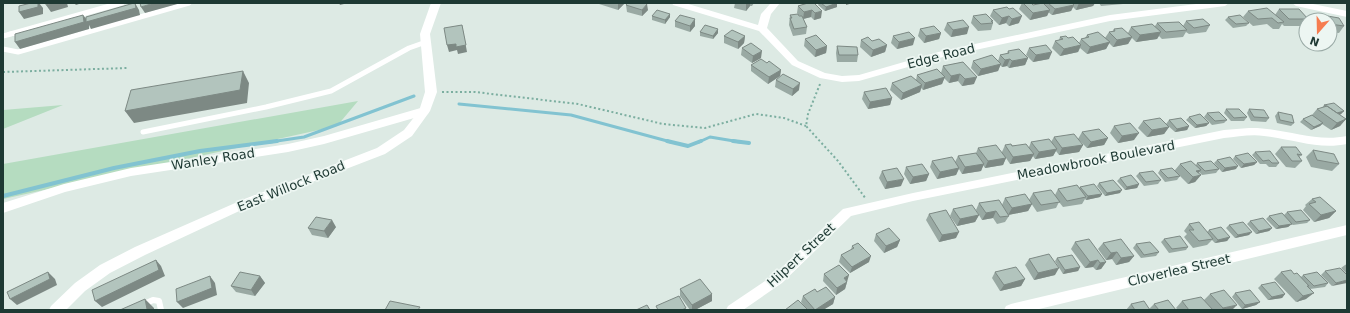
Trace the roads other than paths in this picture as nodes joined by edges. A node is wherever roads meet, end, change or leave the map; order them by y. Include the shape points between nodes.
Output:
1 (121, 3) edge
2 (189, 3) edge
3 (436, 3) edge
4 (676, 3) edge
5 (776, 3) edge
6 (1225, 3) edge
7 (1296, 3) edge
8 (1347, 14) edge
9 (762, 29) junction
10 (7, 35) edge
11 (426, 42) junction
12 (3, 48) edge
13 (424, 111) junction
14 (143, 132) dead end
15 (1347, 140) edge
16 (3, 208) edge
17 (847, 212) joint
18 (1347, 230) edge
19 (56, 310) edge
20 (131, 310) edge
21 (161, 310) edge
22 (733, 310) edge
23 (1011, 310) edge

1 - 10 street
2 - 12 lane via 18,52
3 - 11 street, East Willock Road via 425,34
4 - 9 street, Edge Road
5 - 9 street via 766,14
6 - 9 street, Edge Road via 1110,18 942,54 859,78 842,79 823,76 795,63
7 - 8 street
11 - 13 street, East Willock Road via 431,92
11 - 14 lane via 409,48 331,91
13 - 16 street, Wanley Road via 324,140 131,172 64,188
13 - 19 street, East Willock Road via 408,133 381,150 246,203 140,251 105,269 80,287
15 - 17 street, Meadowbrook Boulevard via 1317,142 1262,132 1224,134
17 - 22 street, Hilpert Street via 778,279
18 - 23 street, Cloverlea Street
20 - 21 lane via 153,300 159,301

